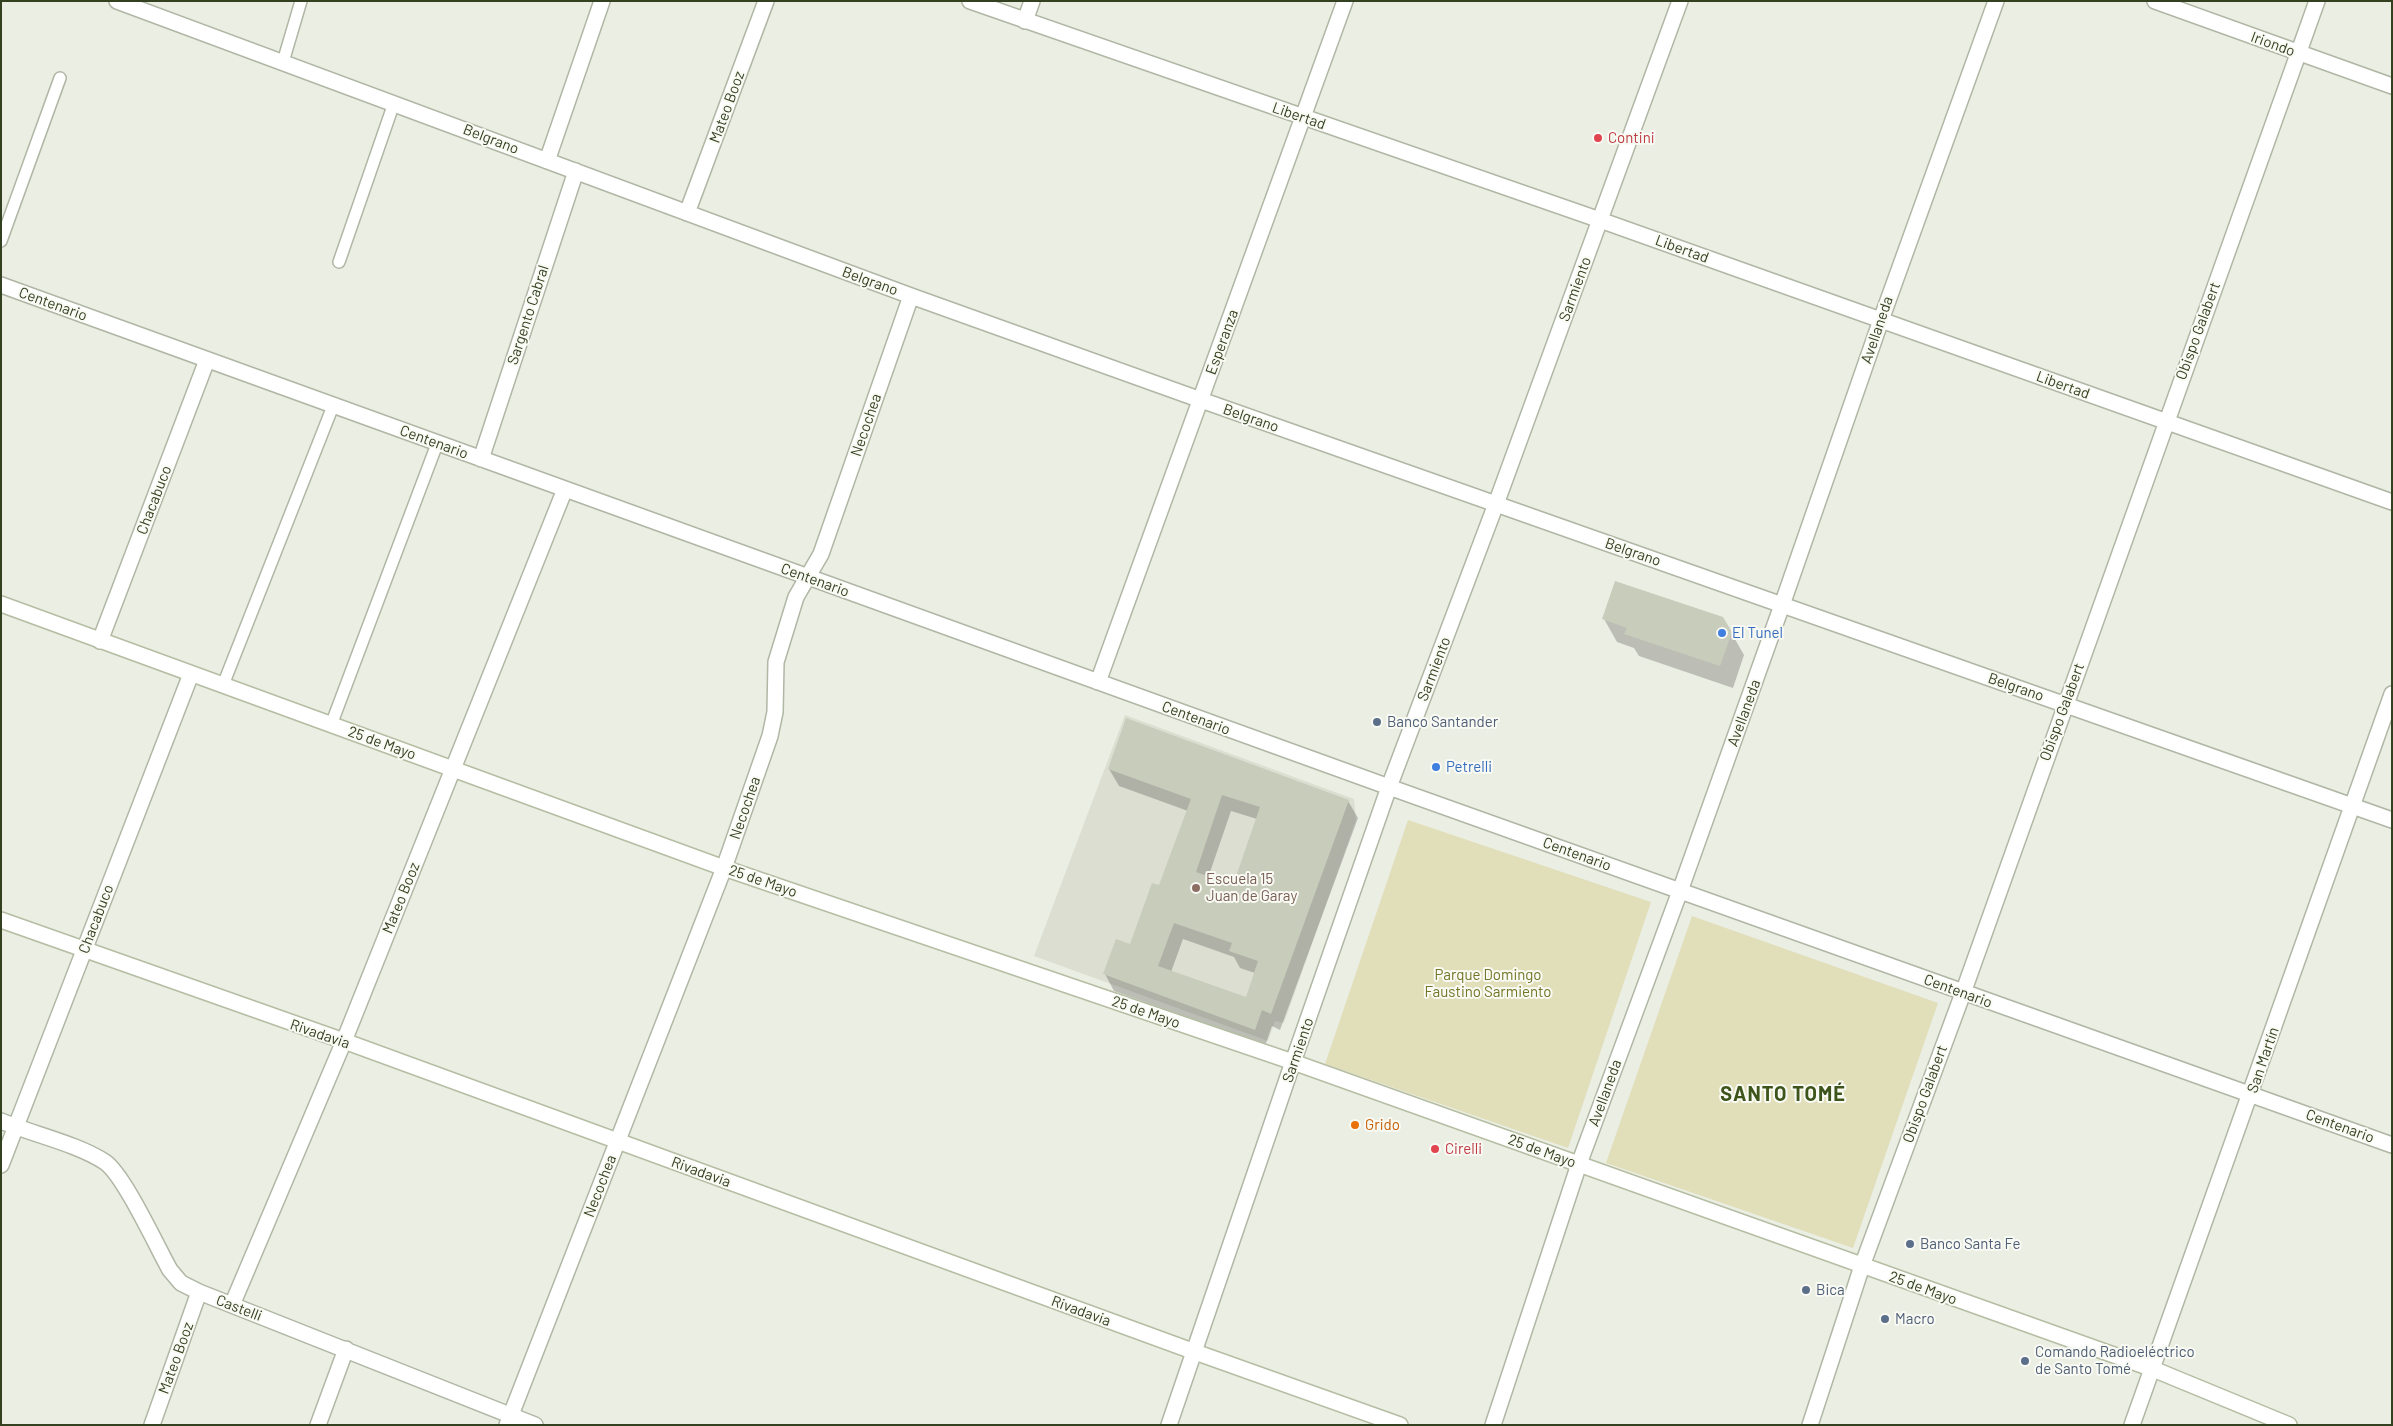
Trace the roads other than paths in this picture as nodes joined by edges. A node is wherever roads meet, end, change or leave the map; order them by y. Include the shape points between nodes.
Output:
1 (116, 1) edge
2 (301, 1) edge
3 (602, 1) edge
4 (766, 1) edge
5 (970, 1) edge
6 (1032, 1) edge
7 (1345, 1) edge
8 (1680, 1) edge
9 (1996, 1) edge
10 (2155, 1) edge
11 (2316, 1) edge
12 (1024, 21) junction
13 (2299, 53) junction
14 (283, 62) junction
15 (60, 78) dead end
16 (2392, 86) edge
17 (394, 103) junction
18 (1302, 117) junction
19 (547, 161) junction
20 (576, 172) junction
21 (687, 213) junction
22 (1600, 220) junction
23 (1, 241) edge
24 (339, 262) dead end
25 (1, 285) edge
26 (911, 296) junction
27 (1881, 320) junction
28 (207, 360) junction
29 (1201, 400) junction
30 (333, 406) junction
31 (2166, 422) junction
32 (437, 444) junction
33 (481, 459) junction
34 (565, 489) junction
35 (2392, 502) edge
36 (1496, 504) junction
37 (808, 577) junction
38 (1, 604) edge
39 (1782, 605) junction
40 (100, 641) junction
41 (191, 674) junction
42 (1098, 682) junction
43 (223, 685) junction
44 (2392, 694) edge
45 (2064, 704) junction
46 (331, 725) junction
47 (453, 769) junction
48 (1389, 787) junction
49 (2352, 805) junction
50 (2392, 820) edge
51 (724, 868) junction
52 (1680, 891) junction
53 (1, 920) edge
54 (84, 951) junction
55 (1962, 993) junction
56 (344, 1042) junction
57 (1293, 1062) junction
58 (2251, 1094) junction
59 (1, 1121) edge
60 (16, 1127) junction
61 (617, 1142) junction
62 (2392, 1145) edge
63 (1579, 1164) junction
64 (1, 1165) edge
65 (1862, 1266) junction
66 (199, 1292) junction
67 (232, 1304) junction
68 (346, 1349) junction
69 (1195, 1352) junction
70 (2153, 1369) junction
71 (509, 1420) edge
72 (152, 1425) edge
73 (318, 1425) edge
74 (535, 1425) edge
75 (1169, 1425) edge
76 (1400, 1425) edge
77 (1493, 1425) edge
78 (1810, 1425) edge
79 (2132, 1425) edge
80 (2289, 1425) edge

1 - 14 street, Belgrano
2 - 14 lane
3 - 19 street
4 - 21 street, Mateo Booz
5 - 12 street, Libertad
6 - 12 street
7 - 18 street, Esperanza
8 - 22 street, Sarmiento
9 - 27 street, Avellaneda
10 - 13 street, Iriondo
11 - 13 street, Obispo Galabert
12 - 18 street, Libertad
13 - 16 street, Iriondo
13 - 31 street, Obispo Galabert
14 - 17 street, Belgrano
15 - 23 lane
17 - 19 street, Belgrano
17 - 24 lane
18 - 22 street, Libertad
18 - 29 street, Esperanza
19 - 20 street, Belgrano
20 - 21 street, Belgrano
20 - 33 street, Sargento Cabral
21 - 26 street, Belgrano
22 - 27 street, Libertad
22 - 36 street, Sarmiento
25 - 28 street, Centenario
26 - 29 street, Belgrano
26 - 37 street, Necochea via 821,554
27 - 31 street, Libertad
27 - 39 street, Avellaneda
28 - 30 street, Centenario
28 - 40 street, Chacabuco
29 - 36 street, Belgrano
29 - 42 street, Esperanza
30 - 32 street, Centenario
30 - 43 lane
31 - 35 street, Libertad
31 - 45 street, Obispo Galabert
32 - 33 street, Centenario
32 - 46 lane
33 - 34 street, Centenario
34 - 37 street, Centenario
34 - 47 street, Mateo Booz
36 - 39 street, Belgrano
36 - 48 street, Sarmiento
37 - 42 street, Centenario
37 - 51 street, Necochea via 796,597 776,662 775,712 770,736
38 - 40 street, 25 de Mayo
39 - 45 street, Belgrano
39 - 52 street, Avellaneda
40 - 41 street, 25 de Mayo
41 - 43 street, 25 de Mayo
41 - 54 street, Chacabuco
42 - 48 street, Centenario
43 - 46 street, 25 de Mayo
44 - 49 street, San Martín
45 - 49 street, Belgrano
45 - 55 street, Obispo Galabert
46 - 47 street, 25 de Mayo
47 - 51 street, 25 de Mayo
47 - 56 street, Mateo Booz
48 - 52 street, Centenario
48 - 57 street, Sarmiento
49 - 50 street, Belgrano
49 - 58 street, San Martín
51 - 57 street, 25 de Mayo
51 - 61 street, Necochea
52 - 55 street, Centenario
52 - 63 street, Avellaneda
53 - 54 street, Rivadavia
54 - 56 street, Rivadavia
54 - 60 street, Chacabuco
55 - 58 street, Centenario
55 - 65 street, Obispo Galabert
56 - 61 street, Rivadavia
56 - 67 street, Mateo Booz
57 - 63 street, 25 de Mayo
57 - 69 street, Sarmiento
58 - 62 street, Centenario
58 - 70 street, San Martín
59 - 60 street, Castelli
60 - 64 street, Chacabuco
60 - 66 street, Castelli via 107,1163 120,1178 170,1270 180,1282
61 - 69 street, Rivadavia
61 - 71 street, Necochea
63 - 65 street, 25 de Mayo
63 - 77 street, Avellaneda
65 - 70 street, 25 de Mayo
65 - 78 street, Obispo Galabert
66 - 67 street, Castelli
66 - 72 street, Mateo Booz
67 - 68 street, Castelli
68 - 71 street, Castelli
68 - 73 street
69 - 75 street, Sarmiento
69 - 76 street, Rivadavia
70 - 79 street, San Martín
70 - 80 street, 25 de Mayo
71 - 74 street, Castelli

